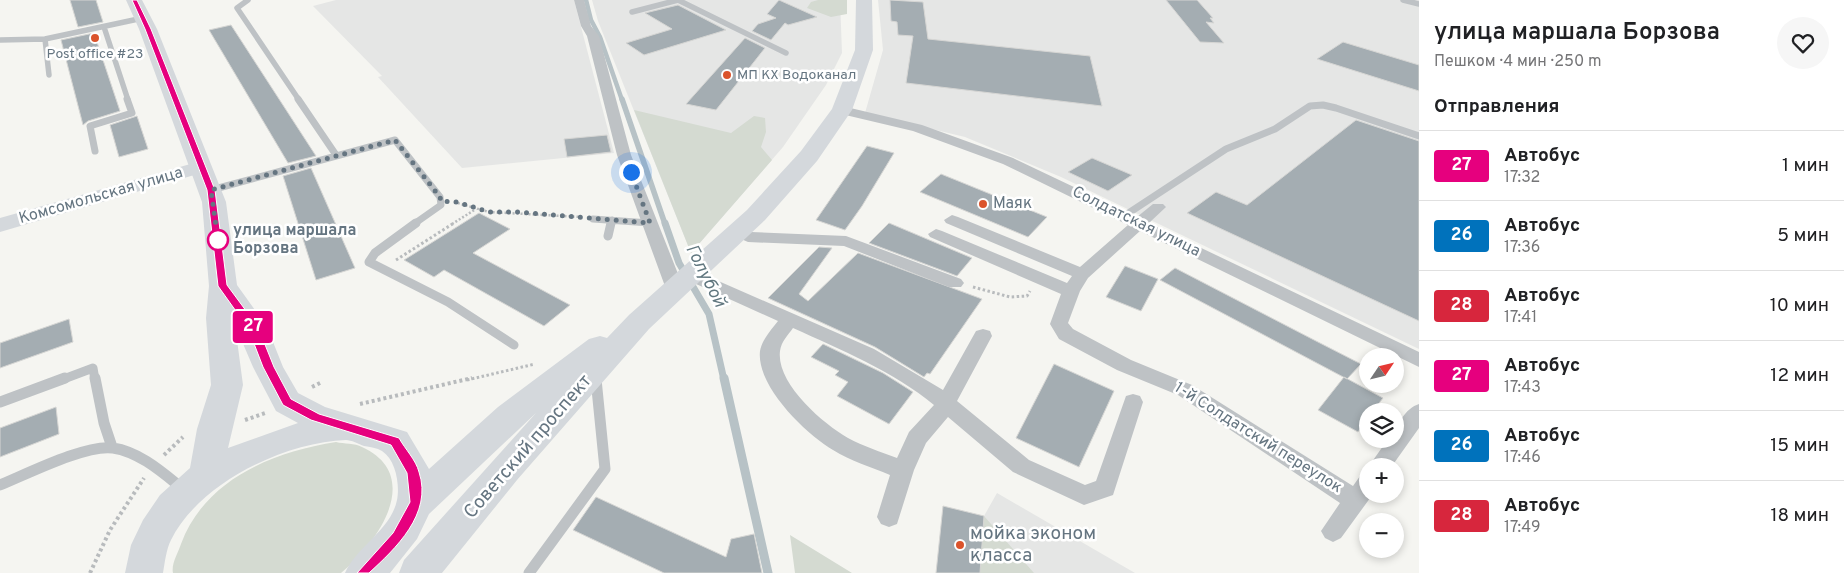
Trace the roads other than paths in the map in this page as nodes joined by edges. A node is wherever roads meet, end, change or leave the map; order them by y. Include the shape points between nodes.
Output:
1 (134, 0) edge
2 (248, 0) edge
3 (579, 0) edge
4 (678, 0) edge
5 (864, 0) edge
6 (1403, 0) edge
7 (1419, 4) edge
8 (632, 12) dead end
9 (143, 18) junction
10 (104, 27) junction
11 (45, 38) junction
12 (0, 40) edge
13 (786, 53) dead end
14 (50, 74) dead end
15 (842, 110) junction
16 (1419, 136) edge
17 (95, 151) dead end
18 (336, 155) junction
19 (201, 167) junction
20 (211, 190) junction
21 (1158, 206) dead end
22 (593, 218) road end
23 (612, 220) junction
24 (952, 220) dead end
25 (1132, 220) junction
26 (650, 223) junction
27 (0, 225) edge
28 (936, 234) dead end
29 (743, 235) junction
30 (608, 236) dead end
31 (1082, 274) junction
32 (687, 279) junction
33 (955, 283) road end
34 (222, 286) junction
35 (1071, 291) junction
36 (790, 319) junction
37 (639, 322) junction
38 (984, 336) dead end
39 (514, 345) dead end
40 (1419, 360) edge
41 (596, 369) junction
42 (0, 402) edge
43 (945, 402) junction
44 (1133, 402) dead end
45 (1419, 412) edge
46 (358, 416) junction
47 (112, 447) junction
48 (1386, 458) edge
49 (903, 470) junction
50 (197, 484) junction
51 (0, 485) edge
52 (1359, 490) edge
53 (1359, 496) edge
54 (416, 503) junction
55 (889, 517) dead end
56 (1333, 531) dead end
57 (144, 573) edge
58 (364, 573) edge
59 (418, 573) edge
60 (529, 573) edge

1 - 9 main road
2 - 18 lane via 237,8
3 - 26 street via 586,26 593,36 624,155
4 - 8 lane
4 - 13 lane
5 - 15 main road, Советский проспект via 864,50
6 - 7 lane
9 - 10 lane
9 - 19 main road
10 - 11 lane
10 - 17 lane via 132,113 90,126
11 - 12 lane
11 - 14 lane
15 - 25 street, Солдатская улица via 917,128 1008,161
15 - 29 main road, Советский проспект via 809,156
16 - 25 lane via 1336,108 1310,106 1275,130 1226,149
18 - 20 lane
18 - 39 lane via 395,140 440,197 442,205 375,253 369,262 448,302
19 - 20 main road
19 - 27 main road, Комсомольская улица
20 - 34 main road
21 - 25 street, 1-й Солдатский переулок
22 - 23 lane
23 - 26 lane
23 - 30 lane
24 - 31 street
25 - 31 street, 1-й Солдатский переулок
25 - 40 street, Солдатская улица
26 - 32 street
28 - 35 street
29 - 32 main road, Советский проспект
29 - 33 street via 846,241
31 - 35 street, 1-й Солдатский переулок
32 - 36 street
32 - 37 main road, Советский проспект
34 - 46 main road via 252,327 287,402 315,417
34 - 50 main road via 220,318 227,385
35 - 52 street, 1-й Солдатский переулок via 1059,324 1066,334 1124,365 1185,390
36 - 43 street via 867,354
36 - 49 street via 770,352 773,371 789,400 834,440
37 - 41 main road, Советский проспект
37 - 54 main road, Советский проспект via 581,360 510,416
38 - 43 street
41 - 59 main road, Советский проспект
41 - 60 lane via 605,469
42 - 47 lane via 93,368
43 - 44 street via 1021,466 1084,494 1104,488
43 - 49 street via 938,416 917,438
45 - 48 street
46 - 50 main road via 254,452
46 - 54 main road via 395,442 413,472
47 - 50 lane
47 - 51 lane via 74,455
49 - 55 street
50 - 57 main road via 162,520 144,560
53 - 56 street
54 - 58 main road via 397,538

